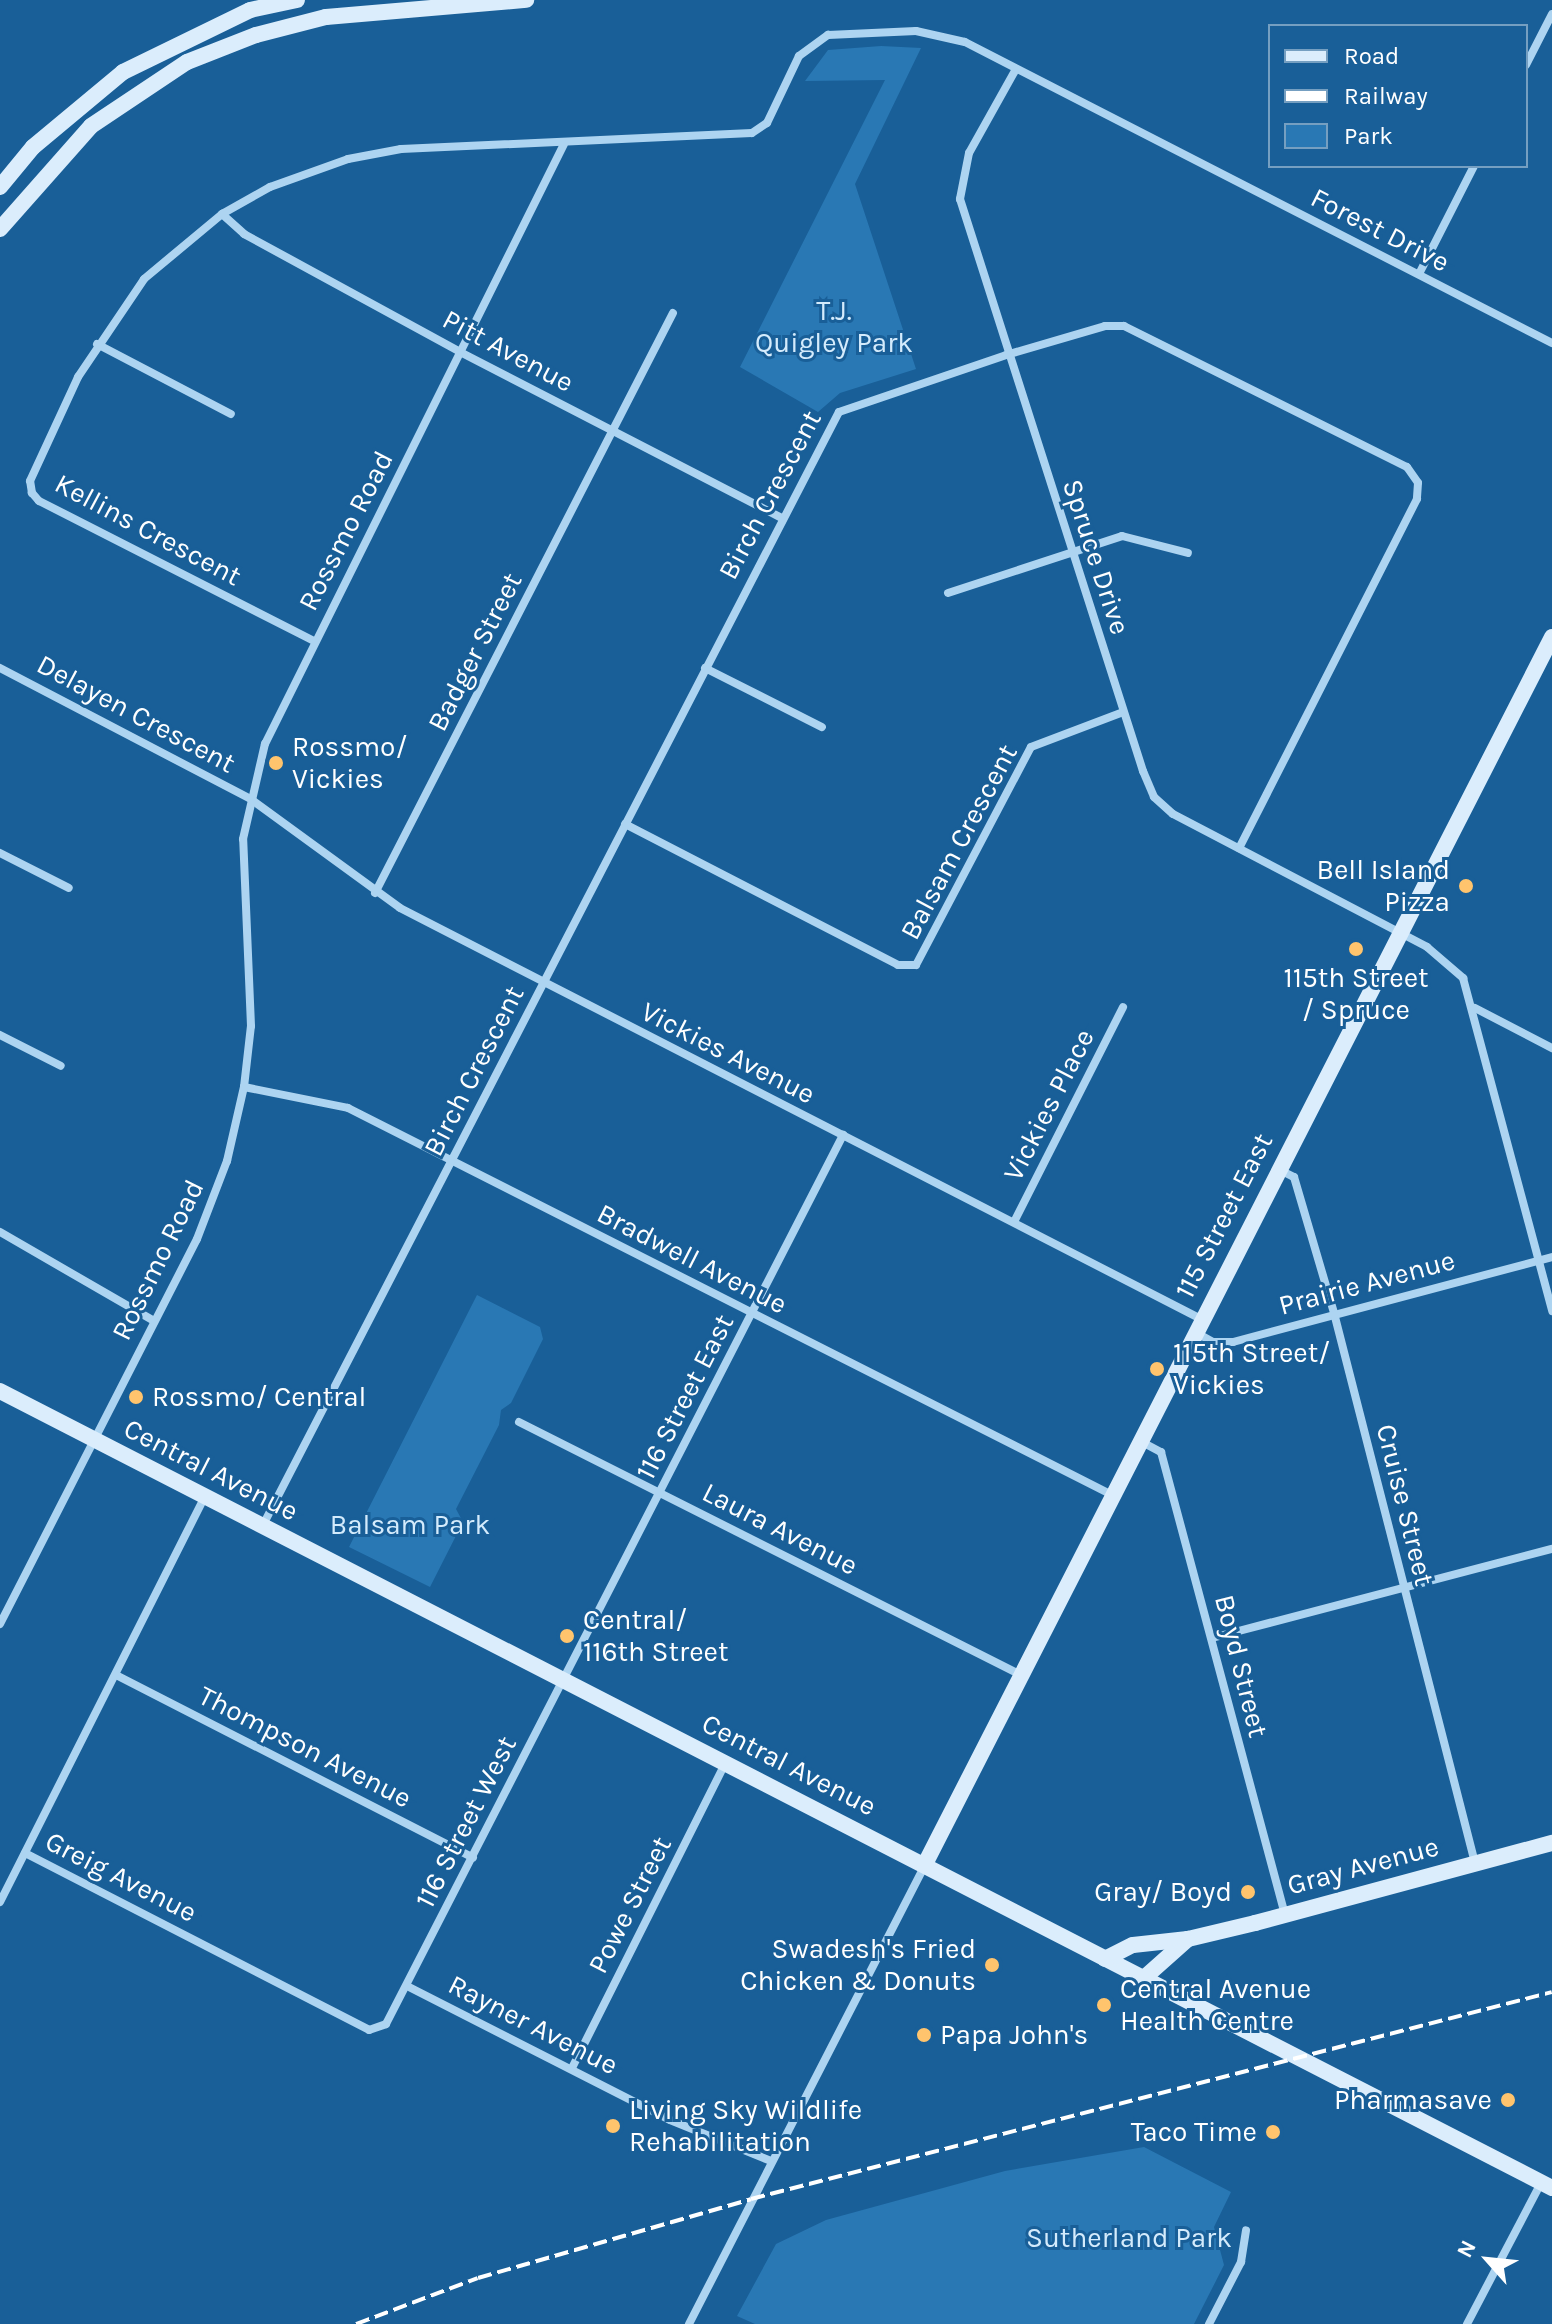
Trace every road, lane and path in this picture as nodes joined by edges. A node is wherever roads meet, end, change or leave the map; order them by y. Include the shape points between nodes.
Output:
1 (297, 0) edge
2 (526, 0) edge
3 (1552, 14) edge
4 (1528, 61) edge
5 (1016, 69) junction
6 (564, 144) junction
7 (1473, 168) edge
8 (0, 187) edge
9 (222, 214) junction
10 (0, 229) edge
11 (1419, 274) junction
12 (673, 313) dead end
13 (1552, 343) edge
14 (97, 344) junction
15 (462, 353) junction
16 (1006, 355) junction
17 (231, 414) dead end
18 (613, 431) junction
19 (781, 518) junction
20 (1072, 553) junction
21 (1188, 553) dead end
22 (948, 593) dead end
23 (1552, 637) edge
24 (314, 641) junction
25 (0, 668) edge
26 (705, 668) junction
27 (1123, 712) junction
28 (822, 727) dead end
29 (252, 800) junction
30 (625, 824) junction
31 (1239, 848) junction
32 (0, 853) edge
33 (69, 888) dead end
34 (375, 893) junction
35 (1398, 932) junction
36 (544, 984) junction
37 (1123, 1007) dead end
38 (1475, 1008) junction
39 (0, 1035) edge
40 (1552, 1048) edge
41 (61, 1066) dead end
42 (244, 1087) junction
43 (843, 1135) junction
44 (452, 1162) junction
45 (1278, 1169) junction
46 (1014, 1222) junction
47 (0, 1232) edge
48 (1552, 1257) edge
49 (1539, 1261) junction
50 (1552, 1311) edge
51 (1334, 1313) junction
52 (752, 1314) junction
53 (154, 1321) junction
54 (1198, 1325) junction
55 (0, 1391) edge
56 (519, 1422) dead end
57 (94, 1439) junction
58 (1140, 1441) junction
59 (661, 1493) junction
60 (1112, 1495) junction
61 (205, 1497) junction
62 (263, 1526) junction
63 (1552, 1549) edge
64 (1404, 1590) junction
65 (0, 1624) edge
66 (1212, 1638) junction
67 (116, 1675) junction
68 (1021, 1675) junction
69 (564, 1678) junction
70 (726, 1762) junction
71 (1552, 1843) edge
72 (25, 1853) junction
73 (473, 1858) junction
74 (1475, 1863) junction
75 (925, 1864) junction
76 (0, 1902) edge
77 (1285, 1915) junction
78 (1188, 1939) junction
79 (1105, 1959) junction
80 (1144, 1978) junction
81 (407, 1986) junction
82 (572, 2068) junction
83 (771, 2161) junction
84 (1547, 2185) edge
85 (1246, 2230) dead end
86 (689, 2324) edge
87 (1209, 2324) edge
88 (1467, 2324) edge

1 - 8 main road via 250,10 123,72 33,147
2 - 10 main road via 326,17 256,35 187,62 91,126
3 - 4 street
5 - 6 street via 965,42 932,33 839,33 818,39 799,56 767,123 752,133
5 - 11 street, Forest Drive
5 - 16 street, Spruce Drive via 969,153 959,183
6 - 9 street, Kellins Crescent via 375,153 298,175
6 - 15 street, Rossmo Road
7 - 11 street
9 - 14 street, Kellins Crescent via 144,279
9 - 15 street, Pitt Avenue via 244,234
11 - 13 street, Forest Drive
12 - 18 street, Badger Street
14 - 17 street
14 - 24 street, Kellins Crescent via 36,465 32,493
15 - 18 street, Pitt Avenue
15 - 24 street, Rossmo Road
16 - 19 street, Birch Crescent via 839,412
16 - 20 street, Spruce Drive
16 - 31 street, Birch Crescent via 1105,326 1133,328 1414,475 1417,499 1410,514
18 - 19 street, Pitt Avenue
18 - 34 street, Badger Street
19 - 26 street, Birch Crescent
20 - 21 street via 1122,536
20 - 22 street
20 - 27 street, Spruce Drive
23 - 35 main road, 115 Street East
24 - 29 street, Rossmo Road via 265,744
25 - 29 street, Delayen Crescent
26 - 28 street
26 - 30 street, Birch Crescent
27 - 30 street, Balsam Crescent via 1031,747 916,965 898,965
27 - 31 street, Spruce Drive via 1154,797 1173,814
29 - 34 street, Vickies Avenue
29 - 42 street, Rossmo Road via 242,867 252,996
30 - 36 street, Birch Crescent
31 - 35 street, Spruce Drive
32 - 33 street
34 - 36 street, Vickies Avenue
35 - 38 street, Spruce Drive via 1427,947 1463,978
35 - 45 main road, 115 Street East
36 - 43 street, Vickies Avenue
36 - 44 street, Birch Crescent
37 - 46 street, Vickies Place
38 - 40 street
38 - 49 street, Spruce Drive
39 - 41 street
42 - 44 street, Bradwell Avenue via 348,1108
42 - 53 street, Rossmo Road via 208,1215
43 - 46 street, Vickies Avenue
43 - 52 street, 116 Street East
44 - 52 street, Bradwell Avenue
44 - 62 street, Birch Crescent
45 - 51 street, Cruise Street via 1294,1177
45 - 54 main road, 115 Street East
46 - 54 street, Vickies Avenue
47 - 53 street
48 - 49 street, Prairie Avenue
49 - 50 street, Spruce Drive
49 - 51 street, Prairie Avenue
51 - 54 street, Prairie Avenue via 1233,1342 1213,1342
51 - 64 street, Cruise Street
52 - 59 street, 116 Street East
52 - 60 street, Bradwell Avenue
53 - 57 street, Rossmo Road
54 - 58 main road, 115 Street East
55 - 57 main road, Central Avenue
56 - 59 street, Laura Avenue
57 - 61 main road, Central Avenue
57 - 65 street, Rossmo Road
58 - 60 main road, 115 Street East
58 - 66 street, Boyd Street via 1161,1452
59 - 68 street, Laura Avenue
59 - 69 street, 116 Street East
60 - 68 main road, 115 Street East
61 - 62 main road, Central Avenue
61 - 67 street, Greig Avenue
62 - 69 main road, Central Avenue
63 - 64 street
64 - 66 street
64 - 74 street, Cruise Street
66 - 77 street, Boyd Street
67 - 72 street, Greig Avenue
67 - 73 street, Thompson Avenue
68 - 75 main road, 115 Street East
69 - 70 main road, Central Avenue
69 - 73 street, 116 Street West
70 - 75 main road, Central Avenue
70 - 82 street, Powe Street
71 - 74 main road, Gray Avenue
72 - 76 street
72 - 81 street, Greig Avenue via 369,2030 386,2024
73 - 81 street, 116 Street West
74 - 77 main road, Gray Avenue
75 - 79 main road, Central Avenue
75 - 83 street
77 - 78 main road, Gray Avenue
78 - 79 main road, Gray Avenue via 1133,1945
78 - 80 main road, Gray Avenue
79 - 80 main road, Central Avenue
80 - 84 main road, Central Avenue
81 - 82 street, Rayner Avenue
82 - 83 street, Rayner Avenue via 670,2120
83 - 86 street
84 - 88 street
85 - 87 street via 1241,2262

